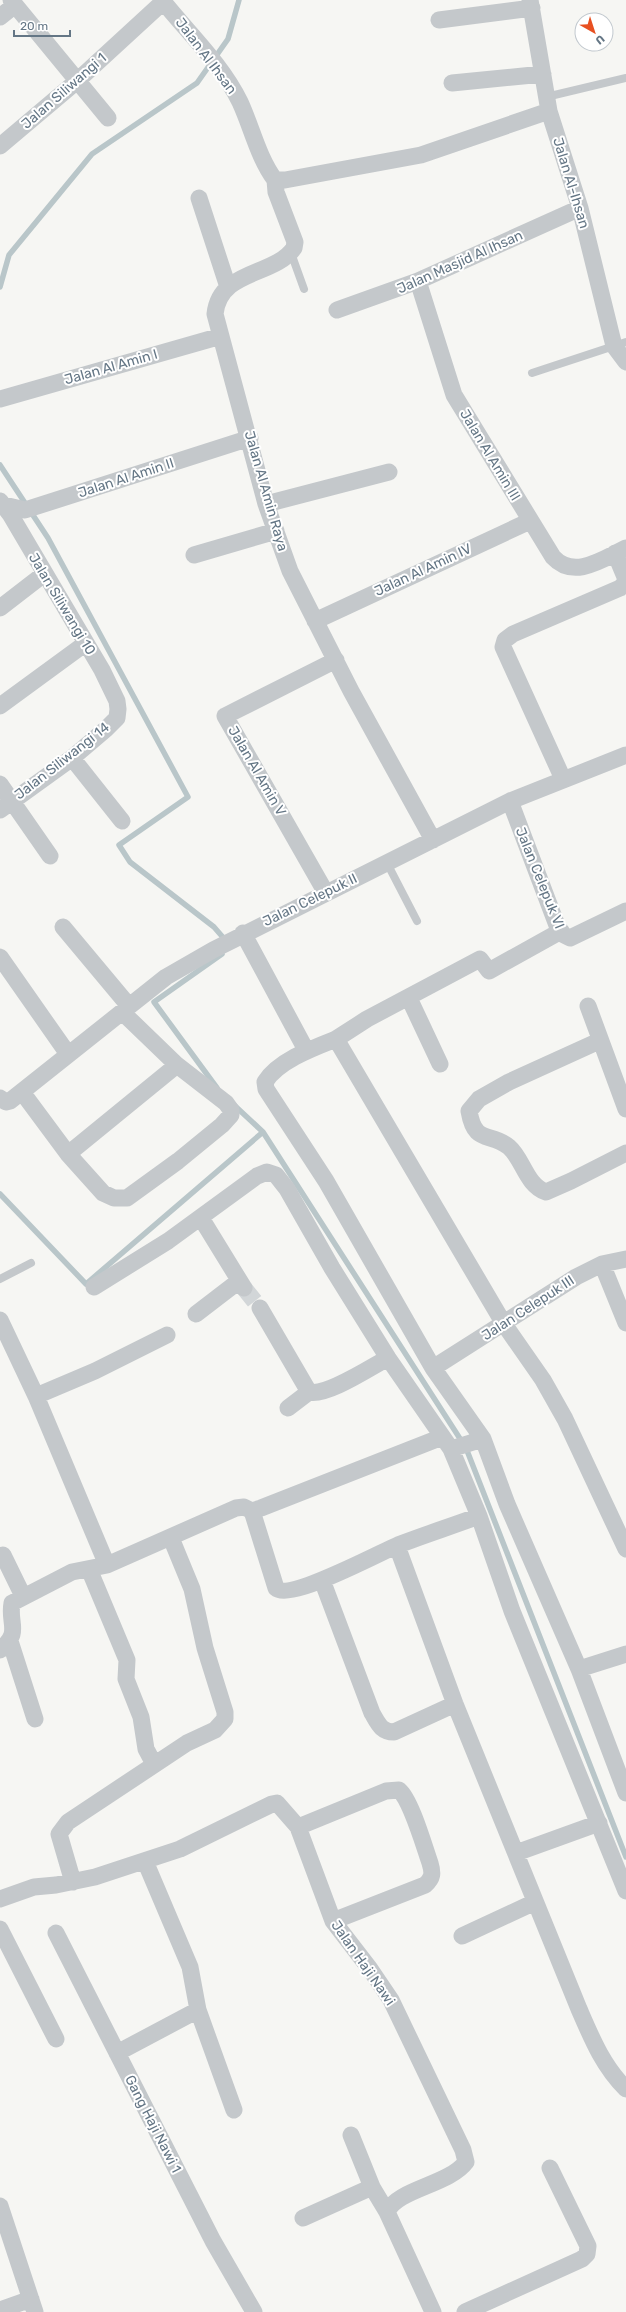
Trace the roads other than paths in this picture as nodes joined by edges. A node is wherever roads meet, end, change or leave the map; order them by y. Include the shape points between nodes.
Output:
1 (163, 1) edge
2 (13, 2) edge
3 (531, 4) edge
4 (0, 17) edge
5 (439, 20) dead end
6 (542, 74) junction
7 (626, 78) edge
8 (77, 81) junction
9 (452, 83) dead end
10 (548, 104) junction
11 (108, 118) dead end
12 (0, 146) edge
13 (275, 180) junction
14 (199, 198) dead end
15 (580, 208) junction
16 (291, 253) junction
17 (418, 281) junction
18 (228, 287) junction
19 (304, 289) dead end
20 (337, 310) dead end
21 (221, 336) junction
22 (620, 344) edge
23 (626, 362) edge
24 (532, 373) dead end
25 (0, 399) edge
26 (250, 438) junction
27 (389, 472) dead end
28 (1, 503) edge
29 (266, 504) junction
30 (530, 521) junction
31 (276, 531) junction
32 (620, 550) edge
33 (194, 555) dead end
34 (44, 574) junction
35 (0, 608) edge
36 (316, 621) junction
37 (86, 643) junction
38 (336, 660) junction
39 (0, 706) edge
40 (118, 709) joint
41 (626, 756) edge
42 (72, 758) junction
43 (564, 779) junction
44 (0, 784) edge
45 (510, 801) junction
46 (6, 805) edge
47 (122, 821) dead end
48 (433, 840) junction
49 (50, 856) dead end
50 (387, 863) junction
51 (326, 893) junction
52 (626, 911) edge
53 (417, 921) dead end
54 (63, 927) dead end
55 (561, 931) junction
56 (240, 935) junction
57 (0, 957) edge
58 (409, 998) junction
59 (588, 1006) dead end
60 (126, 1009) junction
61 (336, 1039) junction
62 (599, 1041) junction
63 (306, 1050) junction
64 (68, 1054) junction
65 (440, 1064) dead end
66 (178, 1065) junction
67 (22, 1092) junction
68 (0, 1098) edge
69 (626, 1109) edge
70 (626, 1153) edge
71 (68, 1154) junction
72 (201, 1218) junction
73 (626, 1259) edge
74 (31, 1263) dead end
75 (602, 1264) junction
76 (0, 1279) edge
77 (94, 1286) dead end
78 (260, 1308) tunnel mouth
79 (196, 1314) dead end
80 (0, 1320) edge
81 (626, 1323) edge
82 (504, 1324) junction
83 (167, 1335) dead end
84 (388, 1358) junction
85 (434, 1368) junction
86 (309, 1392) junction
87 (36, 1396) junction
88 (288, 1408) dead end
89 (480, 1440) junction
90 (450, 1444) junction
91 (252, 1512) junction
92 (479, 1516) junction
93 (171, 1538) junction
94 (397, 1546) junction
95 (626, 1549) edge
96 (3, 1555) dead end
97 (107, 1565) junction
98 (89, 1569) junction
99 (322, 1580) junction
100 (23, 1596) junction
101 (5, 1646) edge
102 (626, 1654) edge
103 (579, 1669) junction
104 (455, 1704) junction
105 (34, 1719) dead end
106 (154, 1764) junction
107 (626, 1793) edge
108 (599, 1823) junction
109 (298, 1826) junction
110 (516, 1854) junction
111 (145, 1861) junction
112 (73, 1882) junction
113 (626, 1891) edge
114 (0, 1899) edge
115 (535, 1902) junction
116 (333, 1921) junction
117 (0, 1929) edge
118 (56, 1933) dead end
119 (462, 1936) dead end
120 (198, 2010) junction
121 (56, 2039) dead end
122 (117, 2053) junction
123 (626, 2088) edge
124 (234, 2110) dead end
125 (351, 2135) dead end
126 (550, 2168) dead end
127 (372, 2187) junction
128 (0, 2206) edge
129 (387, 2212) junction
130 (303, 2218) dead end
131 (33, 2306) edge
132 (0, 2310) edge
133 (254, 2312) edge
134 (433, 2312) edge
135 (465, 2312) edge

1 - 8 street, Jalan Siliwangi 1
1 - 13 street, Jalan Al Ihsan via 216,64 240,101 267,169
2 - 4 street
2 - 8 street
3 - 5 street
3 - 6 street, Jalan Al-Ihsan
6 - 9 street
6 - 10 street, Jalan Al-Ihsan
7 - 10 lane
8 - 11 street
8 - 12 street, Jalan Siliwangi 1
10 - 13 street via 421,156
10 - 15 street, Jalan Al-Ihsan
13 - 16 street via 276,192 295,242
14 - 18 street
15 - 17 street, Jalan Masjid Al Ihsan
15 - 22 street, Jalan Al-Ihsan
16 - 18 street, Jalan Al Amin Raya
16 - 19 lane
17 - 20 street, Jalan Masjid Al Ihsan
17 - 30 street, Jalan Al Amin III via 454,395
18 - 21 street, Jalan Al Amin Raya via 216,303 214,314
21 - 25 street, Jalan Al Amin I
21 - 26 street, Jalan Al Amin Raya
22 - 23 street, Jalan Al-Ihsan
22 - 24 lane
26 - 28 street, Jalan Al Amin II via 25,510
26 - 29 street, Jalan Al Amin Raya
27 - 29 street
28 - 34 street, Jalan Siliwangi 10
29 - 31 street, Jalan Al Amin Raya
30 - 32 street, Jalan Al Amin III via 553,557 560,565 569,569 593,564
30 - 36 street, Jalan Al Amin IV
31 - 33 street
31 - 36 street, Jalan Al Amin Raya via 290,571
32 - 43 street, Jalan Al Amin III via 625,584 513,634 505,640 503,647
34 - 35 street
34 - 37 street, Jalan Siliwangi 10
36 - 38 street, Jalan Al Amin Raya
37 - 39 street
37 - 40 street, Jalan Siliwangi 10 via 111,688
38 - 48 street, Jalan Al Amin Raya
38 - 51 street, Jalan Al Amin V via 225,716
40 - 42 street, Jalan Siliwangi 14 via 117,718
41 - 43 street, Jalan Celepuk II
42 - 46 street, Jalan Siliwangi 14
42 - 47 street
43 - 45 street, Jalan Celepuk II
44 - 46 street
45 - 48 street, Jalan Celepuk II
45 - 55 street, Jalan Celepuk VI
46 - 49 street
48 - 50 street, Jalan Celepuk II
50 - 51 street, Jalan Celepuk II
50 - 53 lane
51 - 56 street, Jalan Celepuk II
52 - 55 street, Jalan Celepuk VI via 570,938
54 - 60 street
55 - 58 street via 489,971 480,959
56 - 60 street, Jalan Celepuk II via 166,977
56 - 63 street
57 - 64 street
58 - 61 street
58 - 65 street
59 - 62 street
60 - 64 street, Jalan Celepuk II
60 - 66 street
61 - 63 street
61 - 82 street
62 - 69 street
62 - 70 street via 509,1082 479,1099 469,1111 471,1125 487,1138 510,1148 528,1176 540,1190 546,1192
63 - 85 street via 269,1075 265,1082 266,1089 326,1181
64 - 67 street, Jalan Celepuk II
66 - 71 street
66 - 71 street via 231,1110 231,1115 222,1125 184,1156 127,1198 114,1198 102,1193
67 - 68 street, Jalan Celepuk II via 6,1102
67 - 71 street
72 - 77 street
72 - 79 street via 241,1284
72 - 84 street via 256,1176 267,1172 276,1175
73 - 75 street, Jalan Celepuk III
74 - 76 lane
75 - 81 street
75 - 82 street, Jalan Celepuk III via 576,1277
78 - 86 street
80 - 87 street
82 - 85 street, Jalan Celepuk III
82 - 95 street via 543,1380 565,1419
83 - 87 street via 95,1371
84 - 86 street via 327,1390 315,1394
84 - 90 street
85 - 89 street
86 - 88 street
87 - 97 street
89 - 90 street
89 - 103 street
90 - 91 street
90 - 92 street
91 - 93 street via 244,1507 236,1508
91 - 99 street via 276,1588 284,1591
92 - 94 street
92 - 108 street via 512,1611
93 - 97 street
93 - 106 street via 192,1589 225,1719 215,1730 187,1743
94 - 99 street
94 - 104 street
96 - 100 street
97 - 98 street
98 - 100 street via 72,1572
98 - 106 street via 127,1660 126,1679 141,1718 146,1749
99 - 104 street via 380,1728 394,1732
100 - 101 street via 12,1603 13,1629
101 - 105 street
102 - 103 street
103 - 107 street
104 - 110 street
106 - 112 street via 62,1828 59,1834
108 - 110 street
108 - 113 street
109 - 111 street, Jalan Haji Nawi via 282,1806 272,1804 180,1849
109 - 116 street, Jalan Haji Nawi
109 - 116 street via 386,1791 399,1790 409,1805 428,1856 433,1873 432,1880 425,1886
110 - 115 street
111 - 112 street, Jalan Haji Nawi via 95,1878
111 - 120 street via 190,1966
112 - 114 street, Jalan Haji Nawi via 34,1887
115 - 119 street
115 - 123 street via 599,2055 608,2070
116 - 129 street, Jalan Haji Nawi via 391,2000 463,2150 466,2162 459,2171 400,2200 390,2206
117 - 121 street
118 - 122 street, Gang Haji Nawi 1
120 - 122 street
120 - 124 street
122 - 133 street, Gang Haji Nawi 1 via 213,2242
125 - 127 street
126 - 135 street via 588,2246 587,2254 582,2259
127 - 129 street
127 - 130 street
128 - 131 street
129 - 134 street
131 - 132 street

